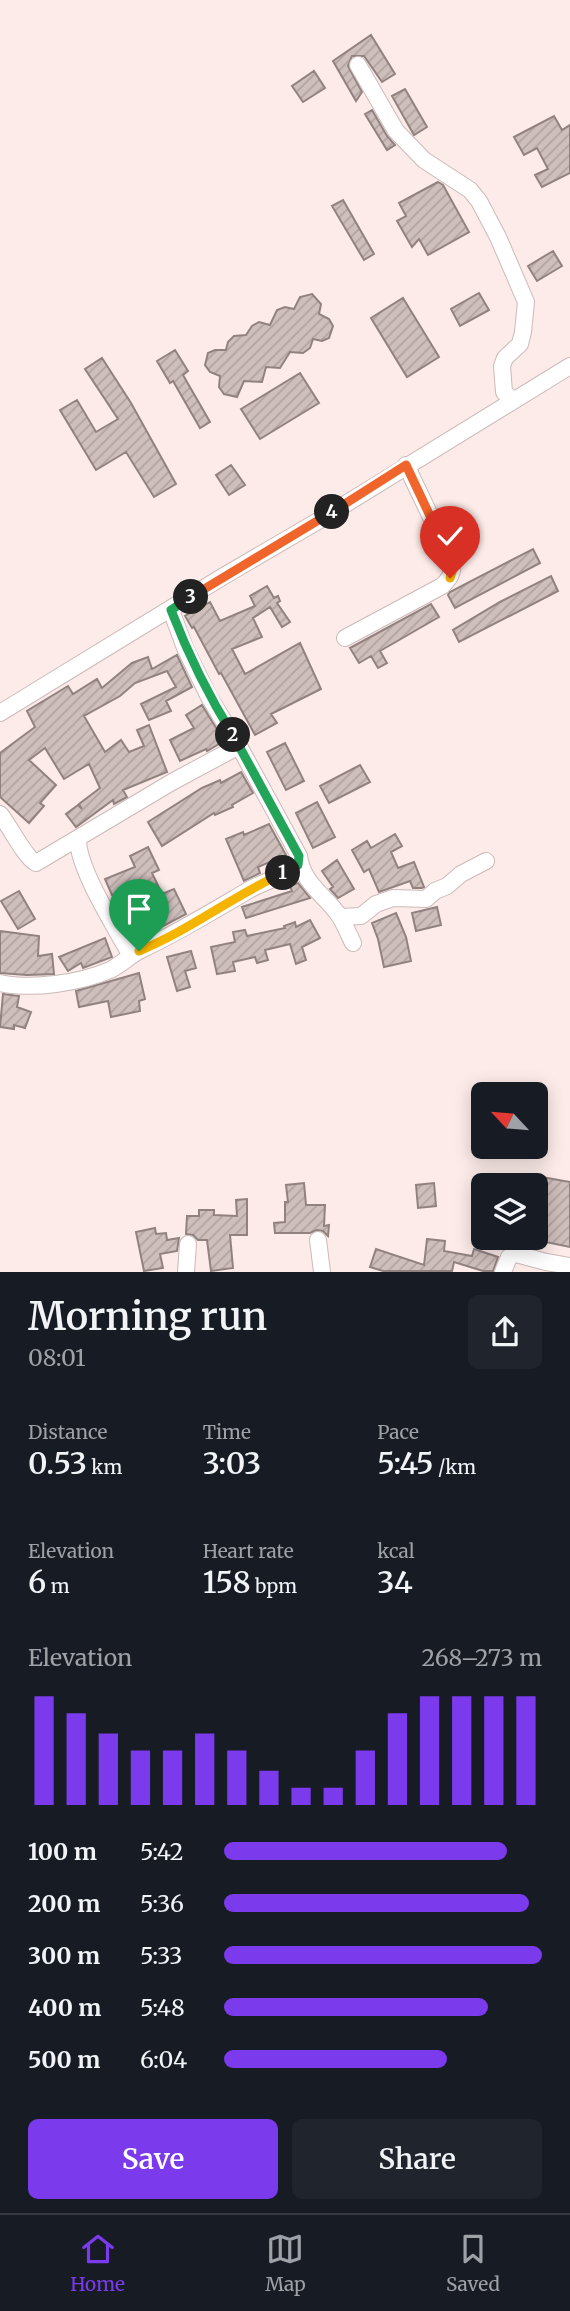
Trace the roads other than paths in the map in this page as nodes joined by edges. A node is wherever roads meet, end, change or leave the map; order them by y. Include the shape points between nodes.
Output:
1 (358, 65) dead end
2 (570, 366) edge
3 (512, 400) junction
4 (406, 465) junction
5 (171, 610) junction
6 (345, 638) dead end
7 (0, 713) edge
8 (239, 746) junction
9 (0, 814) edge
10 (78, 838) junction
11 (486, 861) dead end
12 (300, 862) junction
13 (340, 917) junction
14 (353, 943) dead end
15 (131, 956) junction
16 (0, 984) edge
17 (318, 1240) dead end
18 (188, 1244) dead end
19 (570, 1265) edge
20 (186, 1272) edge
21 (322, 1272) edge
22 (503, 1272) edge

1 - 3 street via 396,131 424,160 470,190 498,236 526,302 520,344 502,366 505,392
2 - 3 street
3 - 4 street
4 - 5 street
4 - 6 street via 449,555 450,578
5 - 7 street
5 - 8 street via 185,648
8 - 10 street
8 - 12 street
9 - 10 street via 34,862
10 - 15 street via 84,867
11 - 13 street via 426,900 393,898 361,916
12 - 13 street via 312,887
12 - 15 street
13 - 14 street
15 - 16 street via 110,970 73,980 25,987
17 - 21 street
18 - 20 street
19 - 22 street via 516,1254 509,1257

